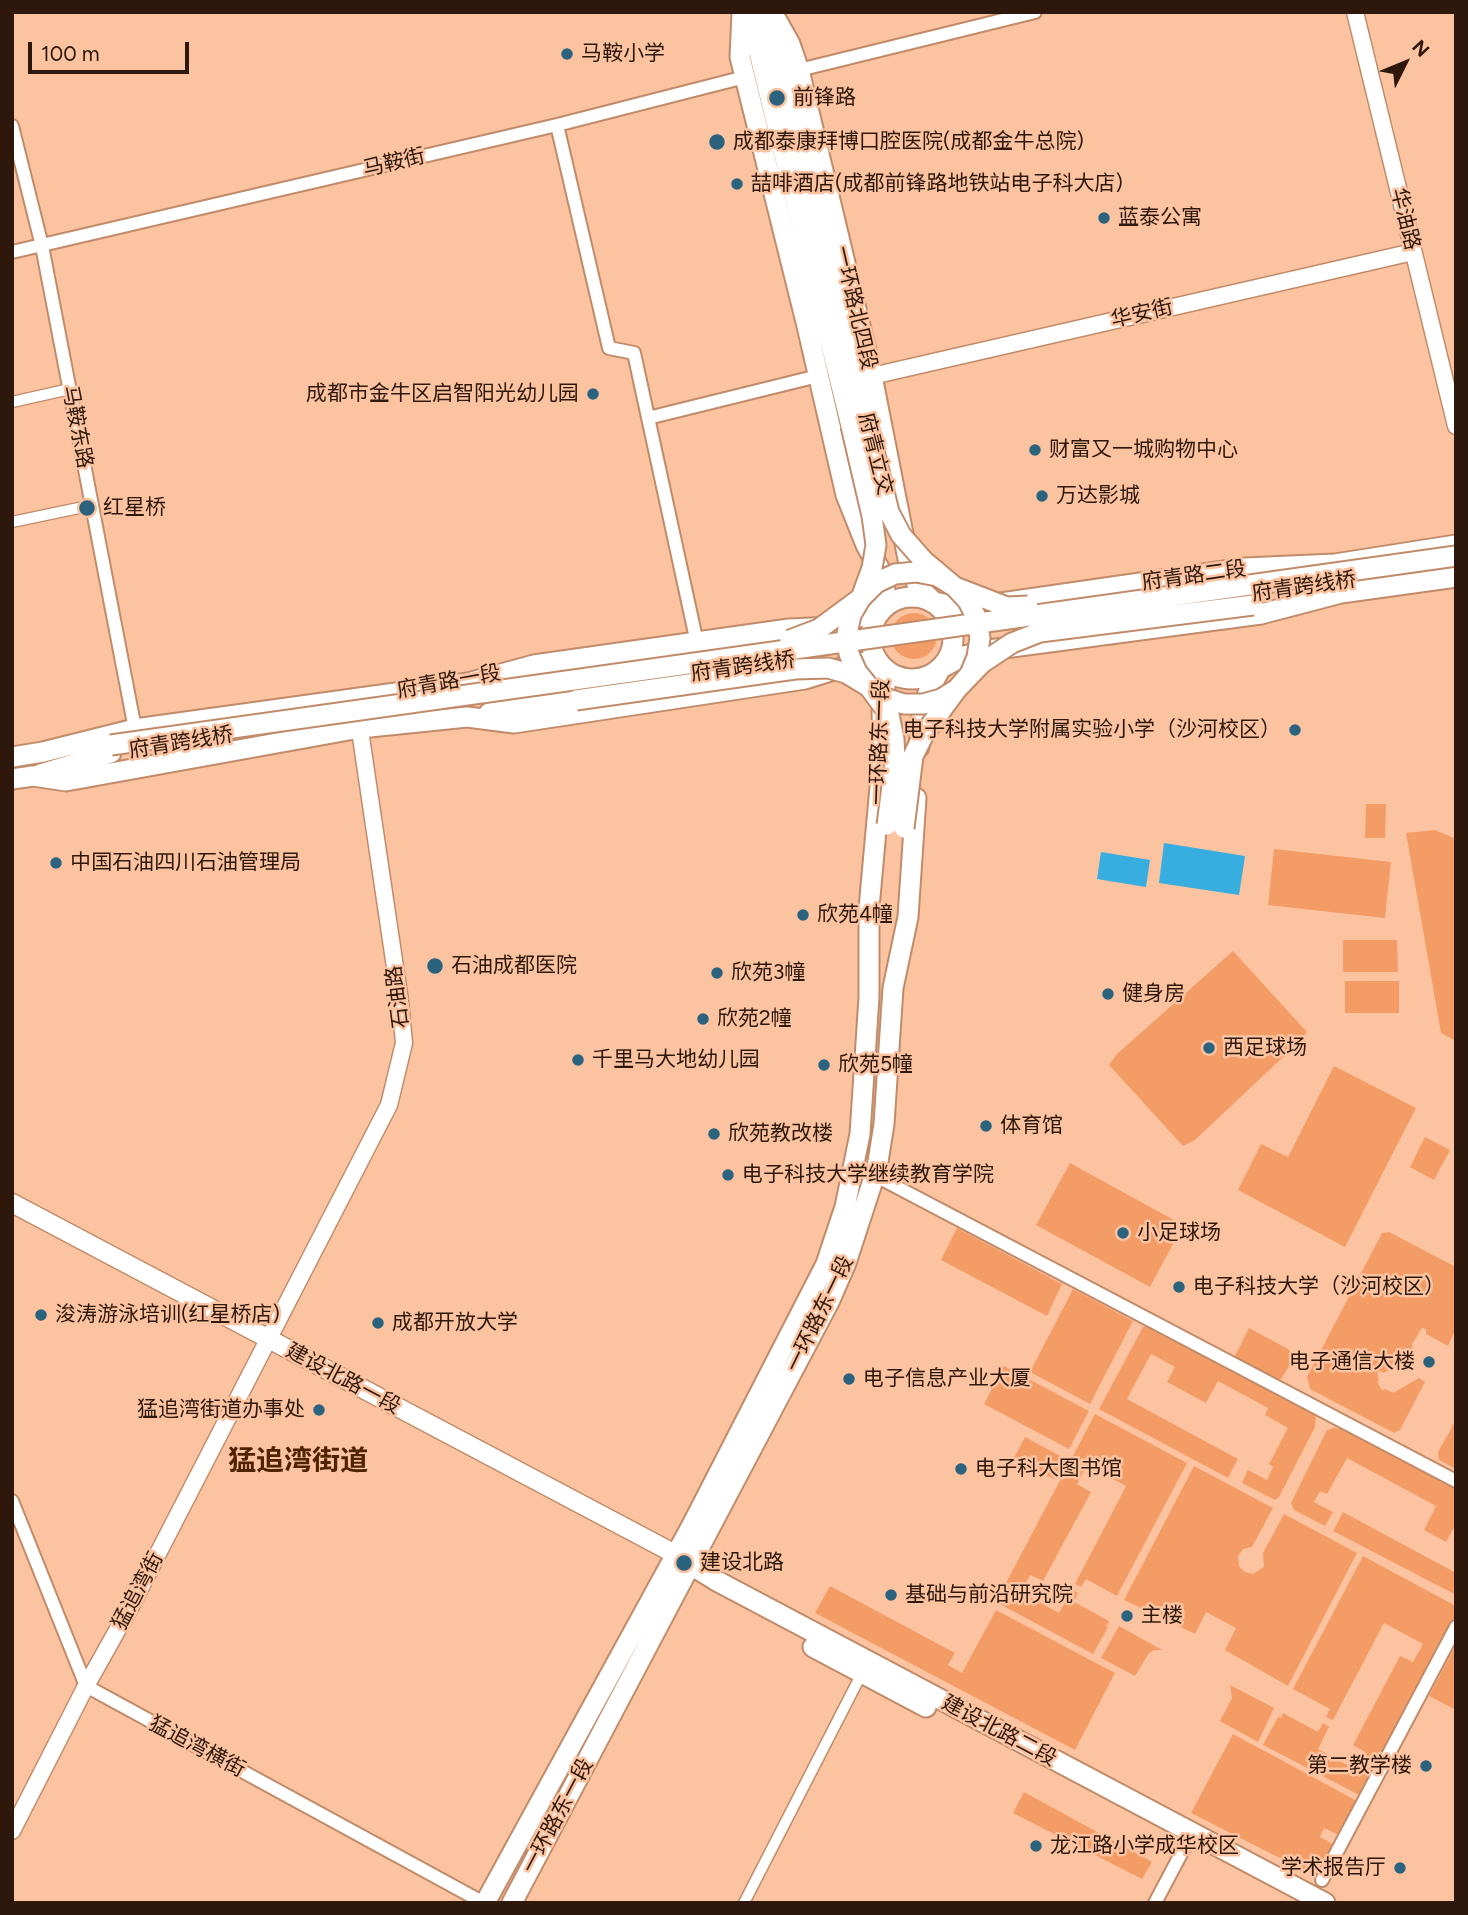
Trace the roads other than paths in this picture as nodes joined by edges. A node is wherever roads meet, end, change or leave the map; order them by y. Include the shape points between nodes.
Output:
1 (742, 12) edge
2 (749, 12) edge
3 (765, 12) edge
4 (772, 12) edge
5 (1035, 12) edge
6 (1355, 12) edge
7 (799, 71) junction
8 (745, 78) junction
9 (557, 125) junction
10 (12, 126) edge
11 (42, 246) junction
12 (12, 252) edge
13 (1413, 252) junction
14 (818, 376) junction
15 (872, 376) junction
16 (70, 389) junction
17 (12, 402) edge
18 (648, 418) junction
19 (859, 424) junction
20 (1456, 426) edge
21 (93, 505) junction
22 (12, 522) edge
23 (1456, 545) edge
24 (1456, 556) edge
25 (1335, 564) junction
26 (1456, 567) edge
27 (1456, 577) edge
28 (955, 587) junction
29 (1340, 593) junction
30 (861, 598) junction
31 (934, 602) junction
32 (884, 607) junction
33 (697, 643) junction
34 (882, 666) junction
35 (941, 668) junction
36 (468, 683) junction
37 (869, 687) junction
38 (957, 689) junction
39 (355, 697) junction
40 (576, 700) joint
41 (467, 717) junction
42 (360, 728) junction
43 (135, 729) junction
44 (111, 749) junction
45 (43, 752) junction
46 (12, 757) edge
47 (33, 776) junction
48 (12, 779) edge
49 (895, 826) junction
50 (892, 988) junction
51 (869, 997) junction
52 (874, 1175) junction
53 (12, 1203) edge
54 (12, 1216) edge
55 (265, 1345) junction
56 (1456, 1481) edge
57 (12, 1501) edge
58 (712, 1506) junction
59 (680, 1565) junction
60 (1456, 1627) edge
61 (862, 1673) junction
62 (86, 1686) junction
63 (12, 1831) edge
64 (1189, 1838) junction
65 (1322, 1880) dead end
66 (485, 1903) edge
67 (512, 1903) edge
68 (744, 1903) edge
69 (1154, 1903) edge
70 (1297, 1903) edge
71 (1325, 1903) edge

1 - 8 main road via 740,57
2 - 19 main road, 府青立交
3 - 19 main road, 府青立交
4 - 7 main road, 一环路北四段
5 - 7 street
6 - 13 street, 华油路
7 - 15 main road, 一环路北四段
8 - 9 street, 马鞍街
8 - 14 main road
9 - 11 street, 马鞍街
9 - 18 street via 609,348 634,353
10 - 11 street, 马鞍东路
11 - 12 street, 马鞍街
11 - 16 street, 马鞍东路
13 - 15 street, 华安街
13 - 20 street, 华油路
14 - 18 street
14 - 32 main road via 846,495 879,568
15 - 31 main road, 一环路北四段 via 908,559 918,587
16 - 17 street
16 - 21 street, 马鞍东路
18 - 33 street
19 - 28 main road, 府青立交, bridge via 901,535
19 - 30 main road, 府青立交, bridge via 876,545
21 - 22 street
21 - 43 street, 马鞍东路
23 - 25 main road, 府青路二段
24 - 44 main road, 府青跨线桥, bridge
25 - 28 main road, 府青立交, bridge via 1029,606 1007,607
25 - 31 main road, 府青路二段 via 1245,568 987,605
26 - 44 main road, 府青跨线桥, bridge
27 - 29 main road
28 - 30 main road, 府青立交, bridge via 937,576 916,572 876,583
28 - 38 main road, 府青立交, bridge via 977,618 980,638 978,657
29 - 35 main road via 1261,614 989,650
29 - 38 main road, bridge via 1040,632 982,663
30 - 36 main road, 府青立交, bridge via 819,629 795,639 501,683
30 - 37 main road, 府青立交, bridge via 847,634 849,654
31 - 32 main road via 908,596
31 - 35 main road via 950,621 953,633 953,646
32 - 33 main road, 府青路一段 via 834,627
32 - 34 main road via 871,629 874,655
33 - 36 main road, 府青路一段 via 534,665
34 - 35 main road via 892,674 917,679
34 - 41 main road, 府青路一段 via 860,662 805,680 514,723
34 - 51 main road, 一环路东一段 via 886,687 869,908
35 - 50 main road, 一环路东一段 via 922,709 908,917
36 - 39 main road, 府青路一段
37 - 38 main road, 府青立交, bridge via 904,704 941,699
37 - 40 main road, 府青立交, bridge via 828,668 795,668
37 - 49 main road, 府青立交, bridge via 889,714 894,739
38 - 49 main road, bridge via 913,756
39 - 42 street, 石油路
39 - 43 main road, 府青路一段
40 - 41 main road, 府青路一段
41 - 42 main road, 府青路一段
42 - 47 main road, 府青路一段 via 66,781
42 - 55 street, 石油路 via 404,1043 381,1123
43 - 45 main road, 府青路一段
44 - 45 main road, 府青跨线桥
44 - 47 main road, 府青跨线桥
45 - 46 main road, 府青路一段
47 - 48 main road, 府青路一段
49 - 50 main road
49 - 51 main road, 府青立交
50 - 52 main road, 一环路东一段 via 884,1124
51 - 58 main road, 一环路东一段 via 860,1134 845,1207 826,1264
52 - 56 street
52 - 58 main road, 一环路东一段 via 830,1300
53 - 55 main road, 建设北路一段
54 - 55 main road, 建设北路一段
55 - 59 main road, 建设北路一段
55 - 62 street, 猛追湾街
57 - 62 street
58 - 59 main road, 一环路东一段
59 - 61 main road, 建设北路二段
59 - 64 main road, 建设北路二段
59 - 66 main road, 一环路东一段
59 - 67 main road, 一环路东一段
60 - 65 street
61 - 64 main road, 建设北路二段
61 - 68 street
62 - 63 street, 猛追湾街
62 - 66 street, 猛追湾横街
64 - 69 street
64 - 70 main road, 建设北路二段
64 - 71 main road, 建设北路二段

